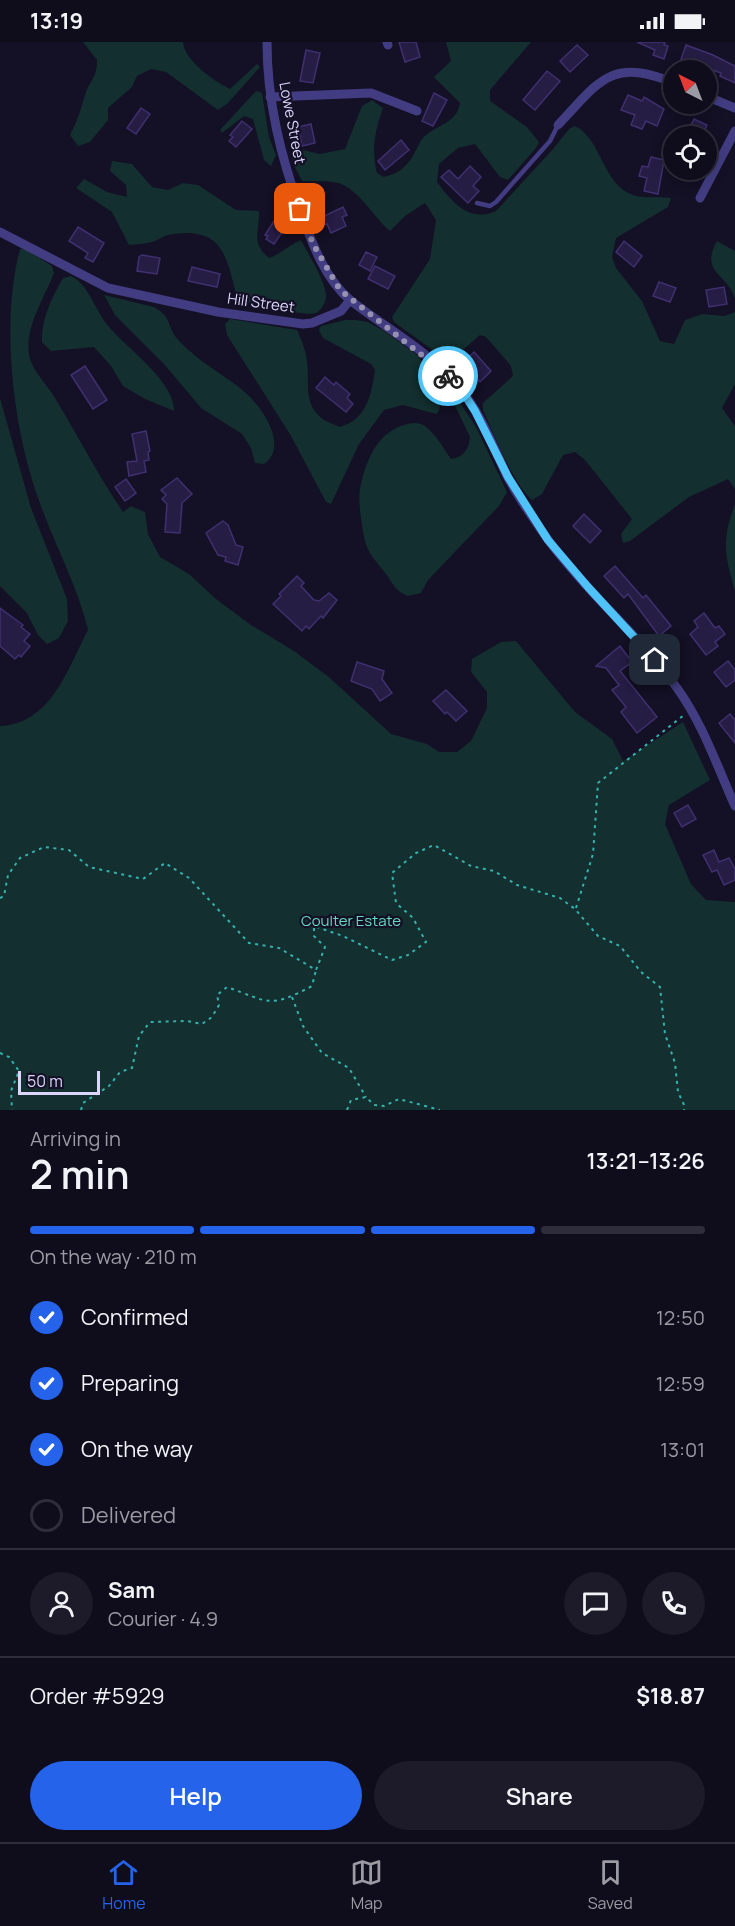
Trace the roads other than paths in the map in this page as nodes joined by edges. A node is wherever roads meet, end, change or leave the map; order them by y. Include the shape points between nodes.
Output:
1 (267, 42) edge
2 (663, 79) edge
3 (270, 97) junction
4 (717, 101) edge
5 (735, 108) edge
6 (417, 111) dead end
7 (558, 125) joint
8 (735, 131) edge
9 (700, 198) dead end
10 (477, 203) dead end
11 (0, 232) edge
12 (350, 300) junction
13 (735, 806) edge

1 - 3 street, Lowe Street
2 - 7 street via 640,72 614,74 593,88
3 - 6 street via 371,93
3 - 12 street, Lowe Street via 288,179 310,237 334,282
4 - 5 street
7 - 10 lane via 550,141 496,202 490,206
8 - 9 street
11 - 12 street, Hill Street via 108,288 218,312 303,324 341,311
12 - 13 street via 459,386 488,432 520,499 548,540 648,650 691,710

